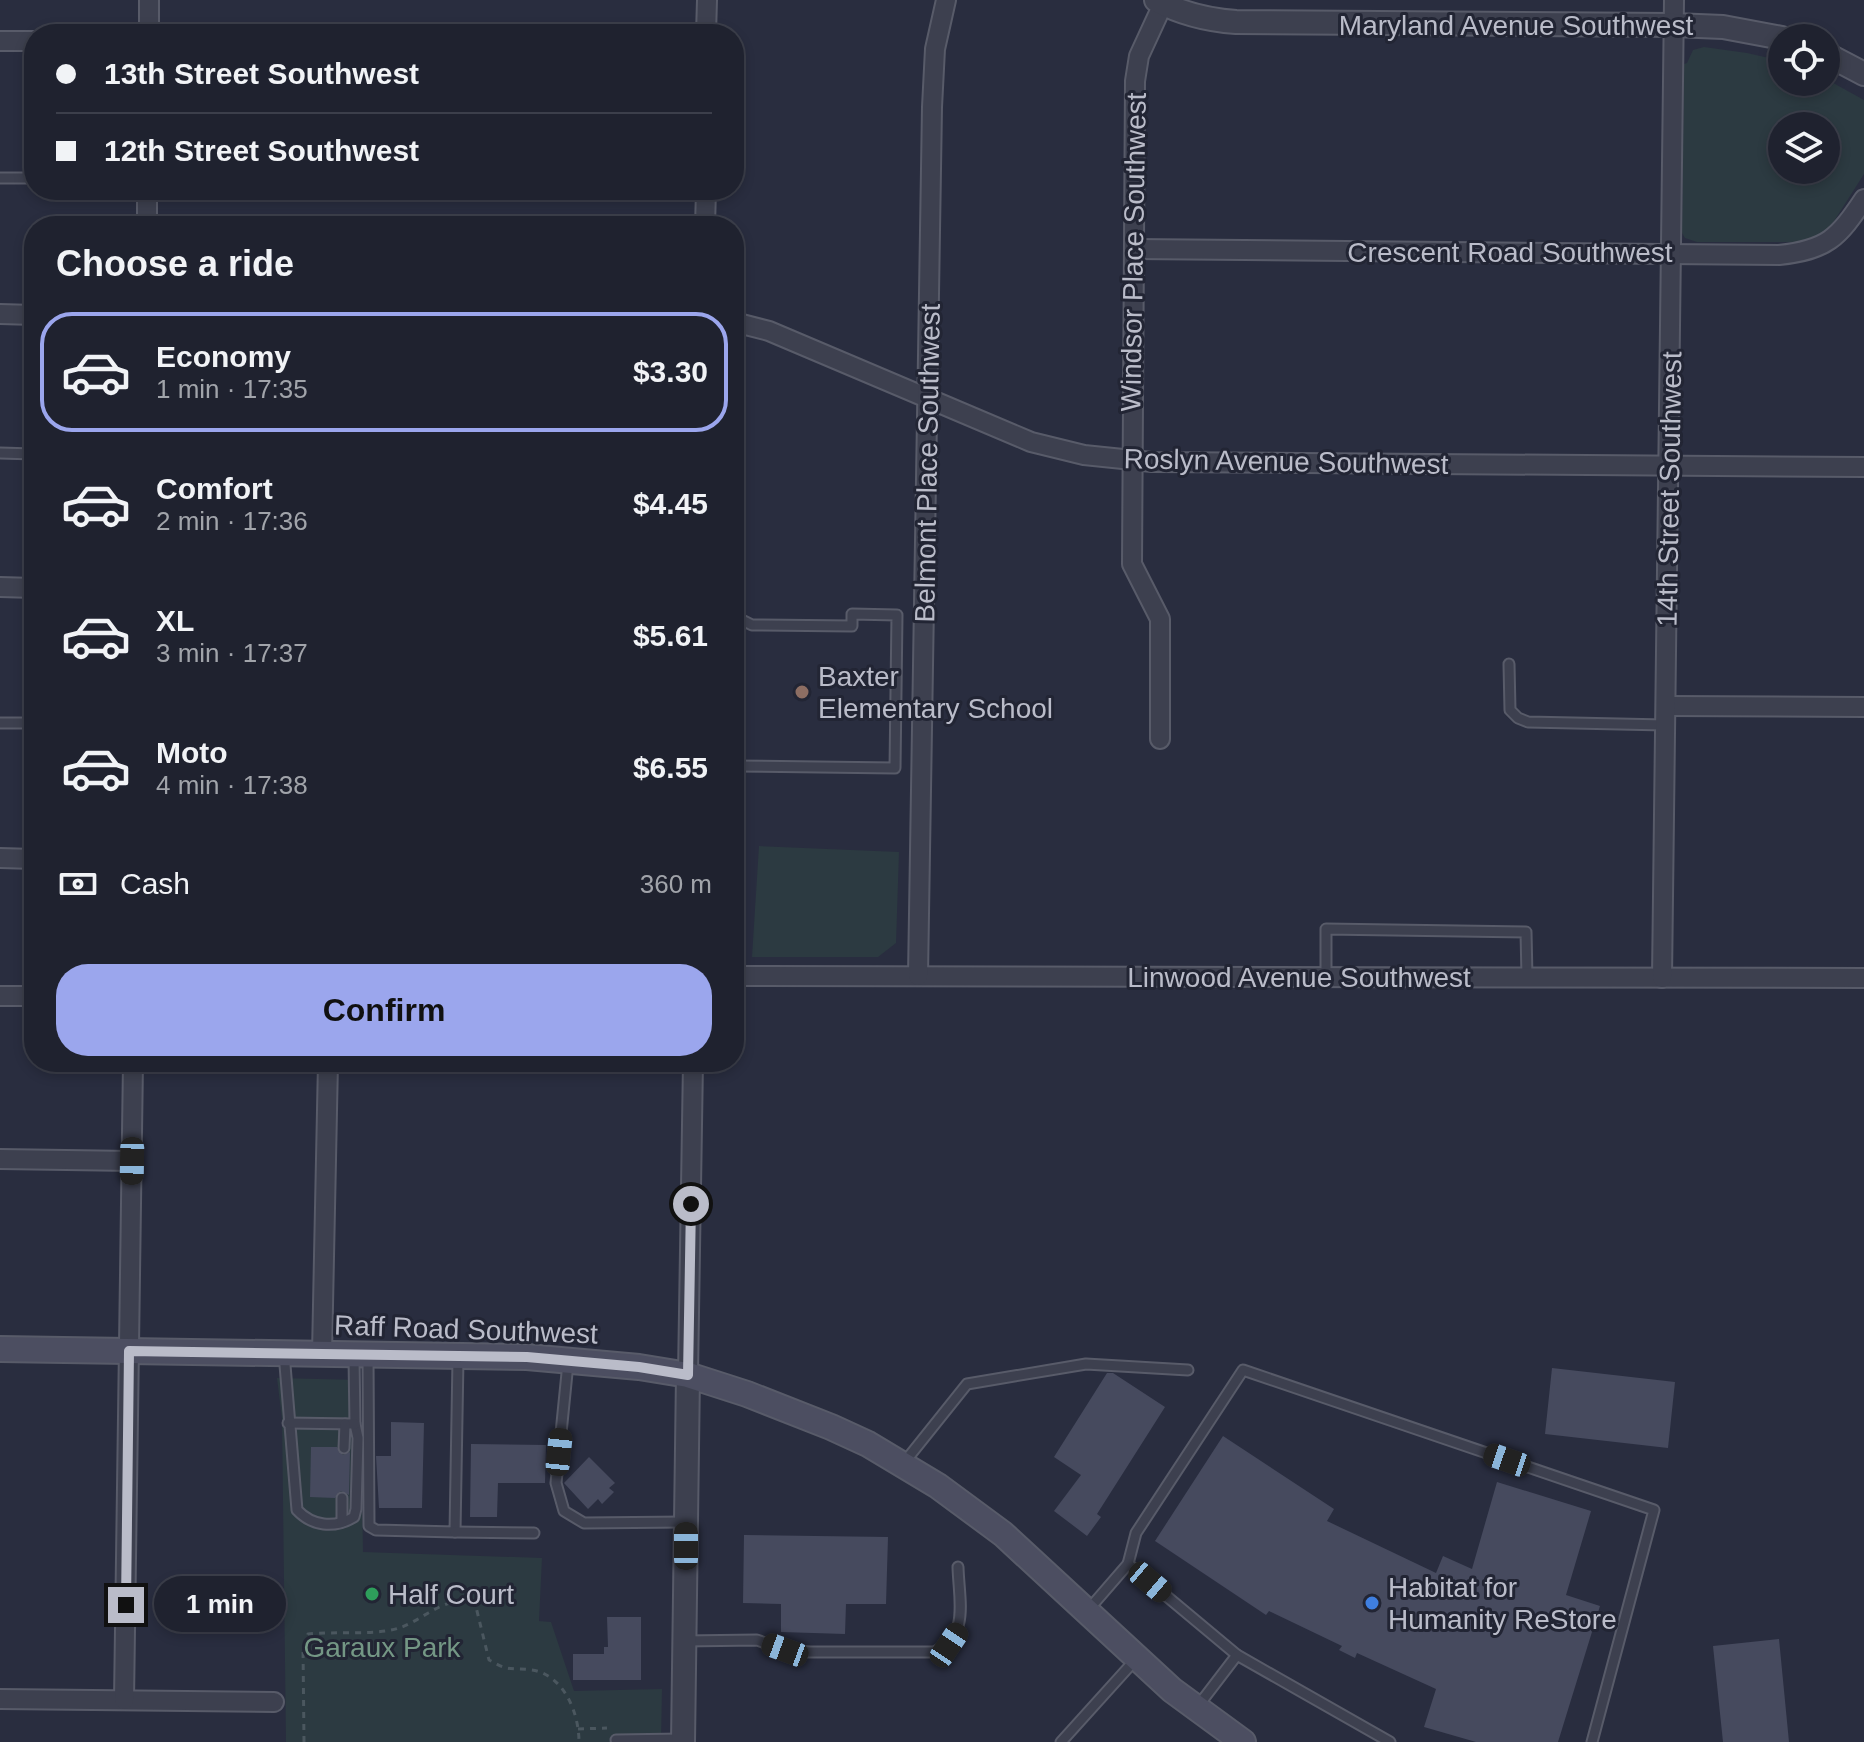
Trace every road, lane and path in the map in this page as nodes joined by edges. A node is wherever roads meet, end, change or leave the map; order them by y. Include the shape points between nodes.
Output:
1 (149, 0) edge
2 (707, 0) edge
3 (946, 0) edge
4 (1674, 0) edge
5 (1160, 2) edge
6 (149, 24) edge
7 (706, 24) edge
8 (1674, 25) junction
9 (1768, 35) edge
10 (0, 41) edge
11 (24, 41) edge
12 (1840, 61) edge
13 (1864, 74) edge
14 (0, 178) edge
15 (24, 178) edge
16 (1864, 199) edge
17 (1134, 249) junction
18 (1672, 253) junction
19 (0, 314) edge
20 (24, 315) edge
21 (744, 325) edge
22 (929, 397) junction
23 (0, 453) edge
24 (24, 454) edge
25 (1131, 460) junction
26 (1669, 465) junction
27 (1864, 467) edge
28 (0, 587) edge
29 (24, 588) edge
30 (744, 621) edge
31 (1509, 664) dead end
32 (1864, 707) edge
33 (1666, 715) junction
34 (0, 723) edge
35 (24, 723) edge
36 (1160, 739) dead end
37 (744, 766) edge
38 (0, 858) edge
39 (24, 859) edge
40 (744, 976) edge
41 (918, 976) junction
42 (1326, 977) junction
43 (1527, 977) junction
44 (1662, 978) junction
45 (1864, 978) edge
46 (0, 996) edge
47 (24, 996) edge
48 (133, 1072) edge
49 (328, 1072) edge
50 (693, 1072) edge
51 (0, 1159) edge
52 (132, 1161) junction
53 (0, 1349) edge
54 (129, 1351) junction
55 (284, 1353) junction
56 (322, 1354) junction
57 (361, 1354) junction
58 (458, 1356) junction
59 (569, 1359) junction
60 (1188, 1370) dead end
61 (688, 1375) junction
62 (288, 1423) junction
63 (350, 1424) junction
64 (344, 1448) dead end
65 (903, 1464) junction
66 (342, 1498) dead end
67 (342, 1522) junction
68 (686, 1522) junction
69 (455, 1532) junction
70 (534, 1533) dead end
71 (1128, 1564) junction
72 (958, 1567) dead end
73 (1086, 1611) junction
74 (684, 1641) junction
75 (1237, 1655) junction
76 (1136, 1659) junction
77 (0, 1699) edge
78 (124, 1700) junction
79 (274, 1702) dead end
80 (1196, 1709) junction
81 (616, 1728) dead end
82 (578, 1729) junction
83 (616, 1740) dead end
84 (683, 1740) edge
85 (304, 1742) edge
86 (579, 1742) edge
87 (1061, 1742) edge
88 (1243, 1742) edge
89 (1390, 1742) edge
90 (1592, 1742) edge

1 - 6 street
2 - 7 street
3 - 22 street, Belmont Place Southwest via 935,49 932,107
4 - 8 street, 14th Street Southwest
5 - 8 street, Maryland Avenue Southwest via 1209,20 1236,22
5 - 17 street, Windsor Place Southwest via 1135,81
8 - 9 street, Maryland Avenue Southwest
8 - 18 street, 14th Street Southwest
10 - 11 street
12 - 13 street
14 - 15 lane
16 - 18 street, Crescent Road Southwest via 1837,236 1815,249 1779,255
17 - 18 street, Crescent Road Southwest
17 - 25 street, Windsor Place Southwest
18 - 26 street, 14th Street Southwest
19 - 20 street
21 - 22 street, Roslyn Avenue Southwest
22 - 25 street, Roslyn Avenue Southwest via 1031,442
22 - 41 street, Belmont Place Southwest
23 - 24 lane
25 - 26 street, Roslyn Avenue Southwest
25 - 36 street, Windsor Place Southwest via 1132,564 1160,619
26 - 27 street, Roslyn Avenue Southwest
26 - 33 street, 14th Street Southwest
28 - 29 street
30 - 37 lane via 852,626 852,614 897,615 895,768
31 - 33 lane via 1510,710 1528,722
32 - 33 street
33 - 44 street, 14th Street Southwest
34 - 35 lane
38 - 39 street
40 - 41 street, Linwood Avenue Southwest
41 - 42 street, Linwood Avenue Southwest
42 - 43 street, Linwood Avenue Southwest
42 - 43 lane via 1326,929 1526,932
43 - 44 street, Linwood Avenue Southwest
44 - 45 street, Linwood Avenue Southwest
46 - 47 street
48 - 52 street
49 - 56 street
50 - 61 street
51 - 52 street
52 - 54 street
53 - 54 main road, Raff Road Southwest
54 - 55 main road, Raff Road Southwest
54 - 78 street
55 - 56 main road, Raff Road Southwest
55 - 62 lane
56 - 57 main road, Raff Road Southwest
57 - 58 main road, Raff Road Southwest
57 - 63 lane
57 - 69 lane via 369,1526
58 - 59 main road, Raff Road Southwest
58 - 69 lane
59 - 61 main road, Raff Road Southwest
59 - 68 lane via 556,1483 564,1511 584,1523
60 - 65 lane via 1086,1364 967,1384
61 - 65 main road, Raff Road Southwest via 793,1411
61 - 68 street
62 - 63 lane
62 - 67 lane via 297,1510 321,1524
63 - 64 lane
63 - 67 lane via 358,1438 356,1509 354,1517
65 - 73 main road, Raff Road Southwest via 1003,1534
66 - 67 lane
68 - 74 street
69 - 70 lane
71 - 73 lane
71 - 75 lane
71 - 90 lane via 1136,1533 1243,1370 1654,1510
72 - 74 lane via 959,1630 949,1645 934,1652 810,1652 757,1640
73 - 76 main road, Raff Road Southwest
74 - 84 street
75 - 80 lane
75 - 89 lane
76 - 80 main road, Raff Road Southwest
76 - 87 lane
77 - 78 street
78 - 79 street
80 - 88 main road, Raff Road Southwest
81 - 82 path
82 - 85 path via 571,1702 558,1685 541,1672 489,1660 476,1607 461,1600 398,1629 308,1634 303,1648
82 - 86 path
83 - 84 lane

